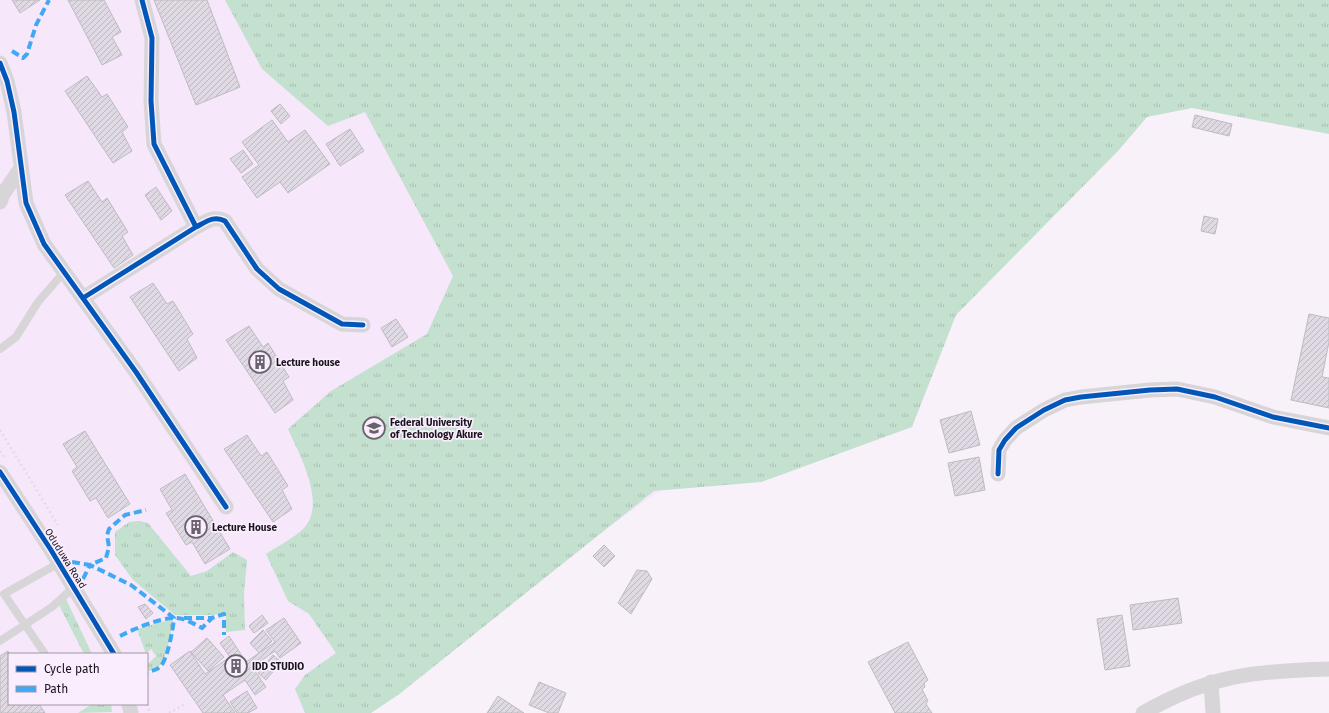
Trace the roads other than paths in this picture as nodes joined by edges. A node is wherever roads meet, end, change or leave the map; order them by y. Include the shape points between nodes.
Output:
1 (142, 2) edge
2 (0, 63) edge
3 (17, 174) junction
4 (0, 186) edge
5 (0, 202) edge
6 (196, 227) junction
7 (64, 272) junction
8 (83, 298) junction
9 (363, 325) dead end
10 (0, 350) edge
11 (1329, 428) edge
12 (0, 472) edge
13 (998, 474) dead end
14 (226, 507) dead end
15 (59, 564) junction
16 (74, 587) junction
17 (25, 624) junction
18 (0, 641) edge
19 (44, 653) edge
20 (113, 653) edge
21 (1329, 669) edge
22 (1211, 682) junction
23 (1143, 713) edge
24 (1213, 713) edge

1 - 6 street via 152,38 151,102 154,144
2 - 3 street via 14,112
3 - 4 lane
3 - 5 street
3 - 7 street via 26,203 44,244
6 - 8 street
6 - 9 street via 213,218 225,221 257,269 279,289 342,324
7 - 8 street
7 - 10 lane via 38,302 16,336
8 - 14 street
11 - 13 street via 1273,417 1214,397 1178,389 1081,397 1065,400 1044,410 1016,428 1004,440 999,450
12 - 15 street, Oduduwa Road
15 - 16 street, Oduduwa Road
15 - 17 lane via 4,594
16 - 17 lane
16 - 20 street, Oduduwa Road
17 - 18 lane
17 - 19 lane
21 - 22 street via 1274,670
22 - 23 street via 1190,689
22 - 24 street

